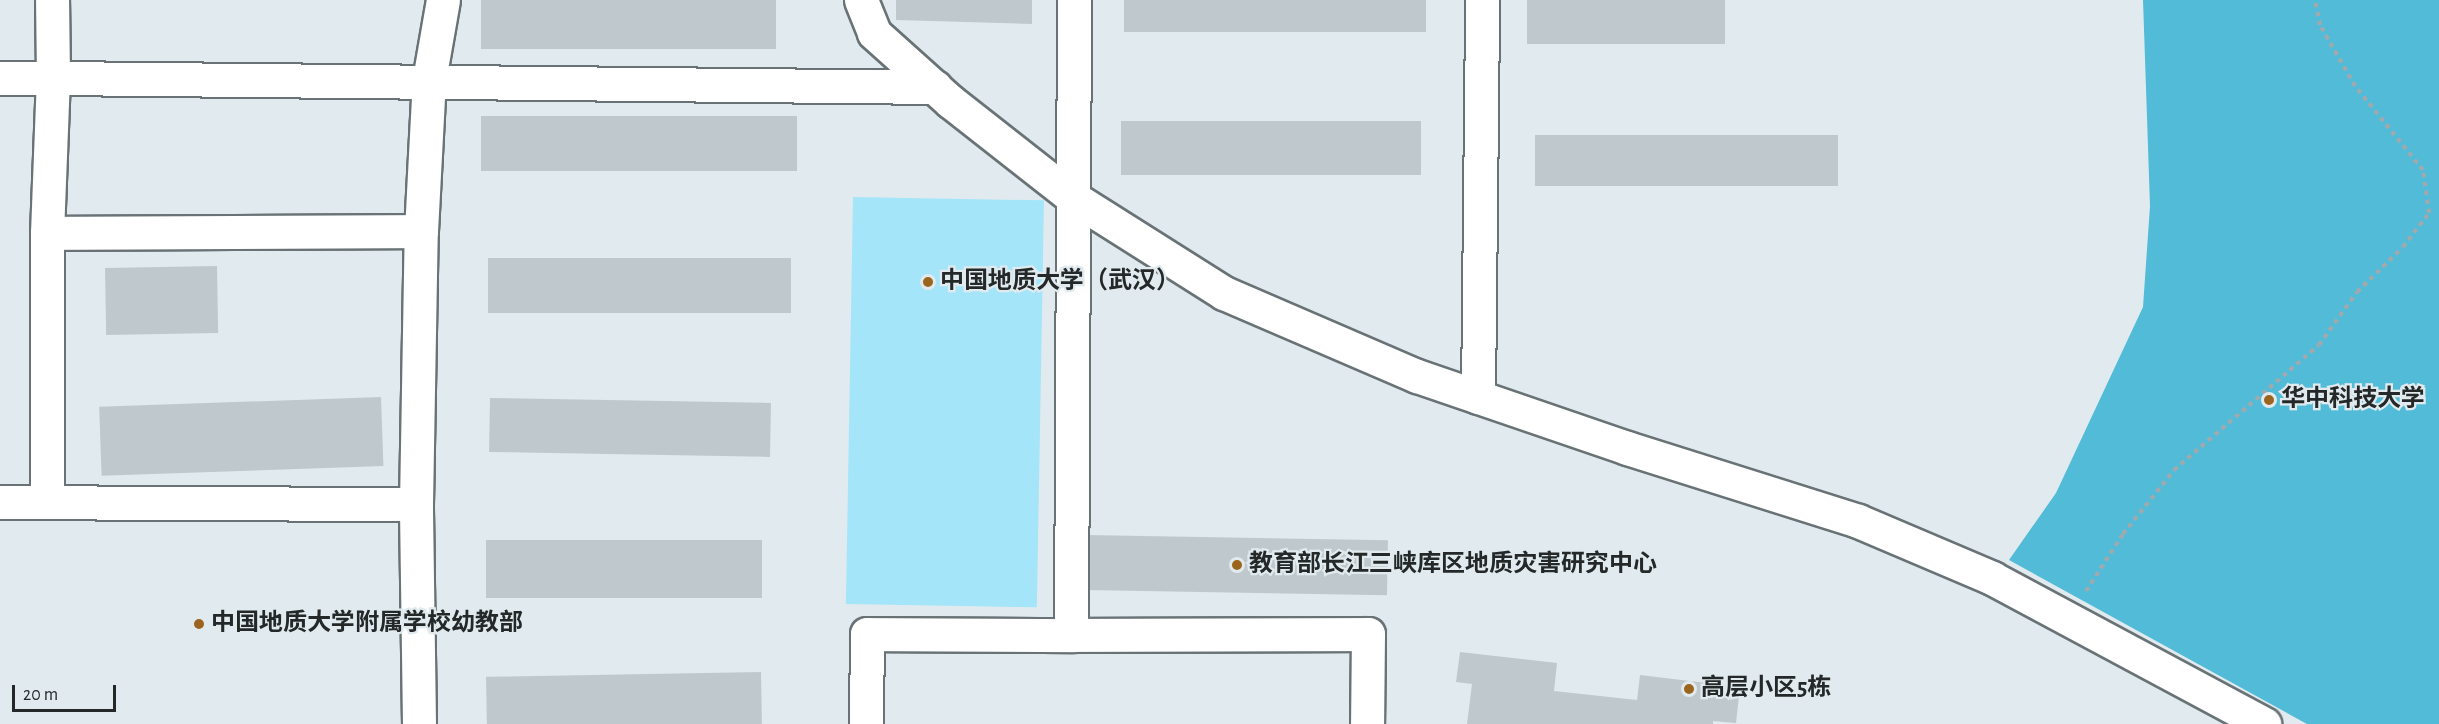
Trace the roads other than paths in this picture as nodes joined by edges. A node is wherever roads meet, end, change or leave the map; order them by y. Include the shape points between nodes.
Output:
1 (52, 0) edge
2 (443, 0) edge
3 (861, 0) edge
4 (1074, 0) edge
5 (1482, 0) edge
6 (0, 78) edge
7 (53, 78) junction
8 (429, 80) junction
9 (935, 87) junction
10 (1072, 197) junction
11 (422, 231) junction
12 (47, 233) junction
13 (1478, 396) junction
14 (0, 502) edge
15 (47, 502) junction
16 (417, 504) junction
17 (1071, 635) junction
18 (419, 724) edge
19 (866, 724) edge
20 (1367, 724) edge
21 (2264, 724) edge

1 - 7 street
2 - 8 street
3 - 9 street via 874,33
4 - 10 street
5 - 13 street
6 - 7 street
7 - 8 street
7 - 12 street
8 - 9 street
8 - 11 street
9 - 10 street
10 - 13 street via 1224,293 1417,376
10 - 17 street
11 - 12 street
11 - 16 street
12 - 15 street
13 - 21 street via 1858,521 1992,578
14 - 15 street
15 - 16 street
16 - 18 street
17 - 19 street via 867,634
17 - 20 street via 1368,634

